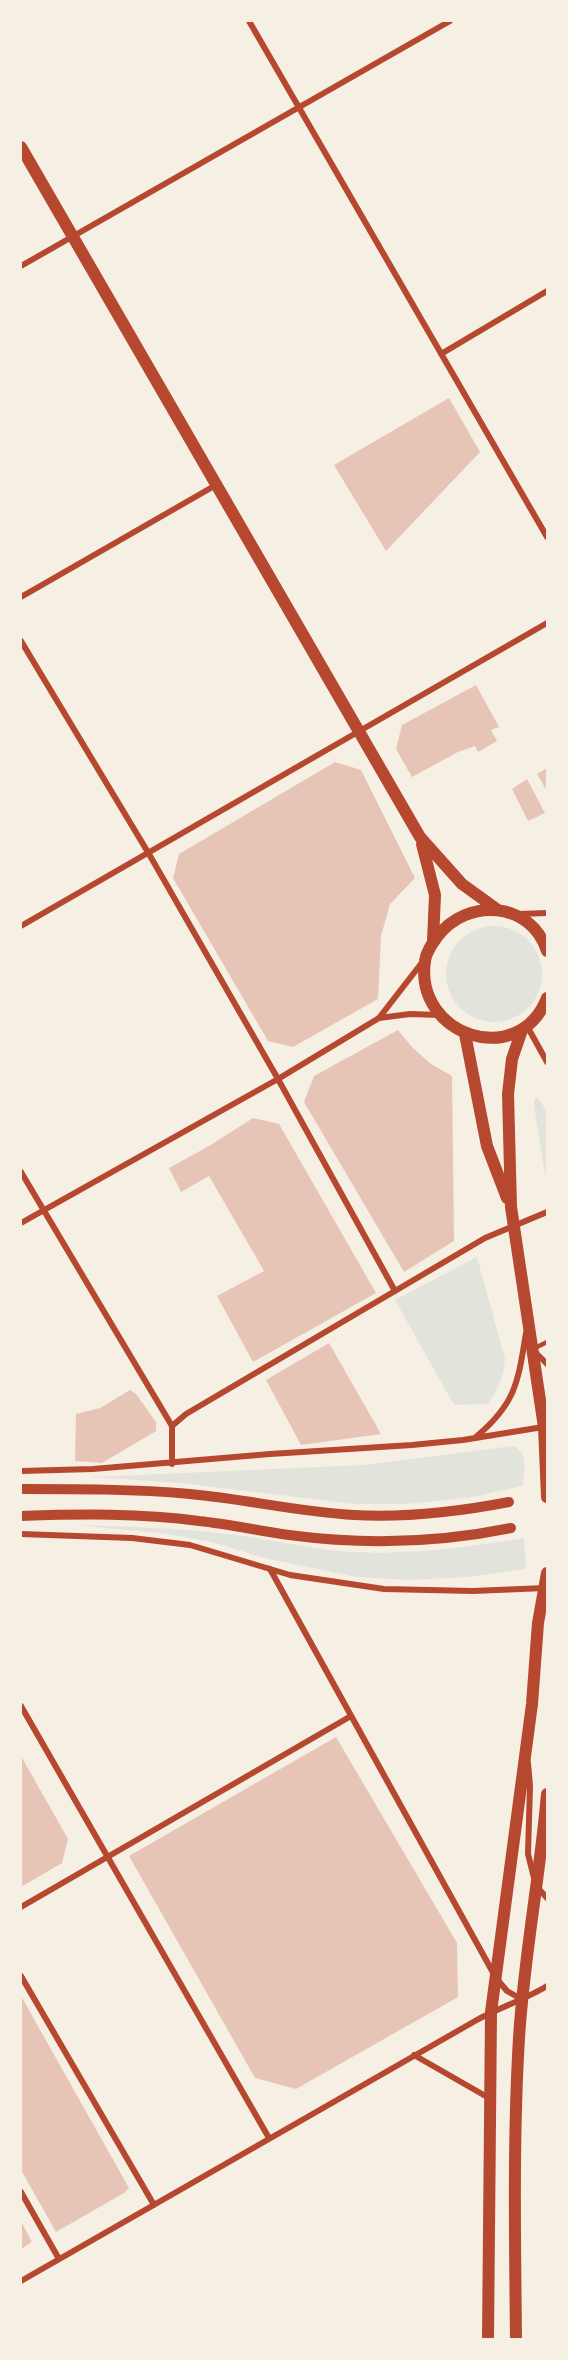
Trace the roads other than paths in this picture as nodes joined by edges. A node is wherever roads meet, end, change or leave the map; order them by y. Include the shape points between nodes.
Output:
1 (249, 21) edge
2 (450, 21) edge
3 (298, 107) junction
4 (21, 147) edge
5 (73, 235) junction
6 (21, 266) edge
7 (547, 291) edge
8 (441, 354) junction
9 (216, 484) junction
10 (547, 537) edge
11 (21, 597) edge
12 (547, 623) edge
13 (21, 641) edge
14 (359, 731) junction
15 (420, 837) junction
16 (149, 854) junction
17 (498, 910) junction
18 (547, 913) edge
19 (516, 914) junction
20 (21, 926) edge
21 (433, 942) junction
22 (547, 951) edge
23 (425, 959) junction
24 (547, 998) edge
25 (439, 1015) junction
26 (379, 1018) junction
27 (524, 1028) junction
28 (465, 1034) junction
29 (547, 1062) edge
30 (278, 1079) junction
31 (21, 1172) edge
32 (510, 1207) junction
33 (44, 1211) junction
34 (547, 1212) edge
35 (21, 1223) edge
36 (513, 1227) junction
37 (395, 1291) junction
38 (528, 1321) junction
39 (547, 1342) edge
40 (533, 1349) junction
41 (547, 1364) edge
42 (172, 1426) junction
43 (545, 1427) edge
44 (475, 1438) junction
45 (171, 1464) junction
46 (21, 1471) edge
47 (21, 1489) edge
48 (547, 1497) edge
49 (509, 1502) dead end
50 (21, 1516) edge
51 (511, 1528) dead end
52 (21, 1534) edge
53 (270, 1569) junction
54 (547, 1573) edge
55 (545, 1588) edge
56 (21, 1706) edge
57 (351, 1716) junction
58 (527, 1743) junction
59 (547, 1794) edge
60 (546, 1816) edge
61 (108, 1857) junction
62 (536, 1886) junction
63 (547, 1898) edge
64 (21, 1907) edge
65 (21, 1976) edge
66 (496, 1978) junction
67 (547, 1986) edge
68 (523, 2000) junction
69 (491, 2012) junction
70 (414, 2055) junction
71 (489, 2098) junction
72 (269, 2138) junction
73 (21, 2192) edge
74 (154, 2205) junction
75 (59, 2259) junction
76 (21, 2281) edge
77 (488, 2339) edge
78 (516, 2339) edge

1 - 3 street
2 - 3 street
3 - 5 street
3 - 8 street
4 - 5 main road
5 - 6 street
5 - 9 main road
7 - 8 street
8 - 10 street
9 - 11 street
9 - 14 main road
12 - 14 street
13 - 16 street
14 - 15 main road
14 - 16 street
15 - 17 main road via 462,884
15 - 21 main road via 435,895
16 - 20 street
16 - 30 street
17 - 19 main road
17 - 21 main road via 452,920
18 - 19 street
19 - 22 main road via 531,926
21 - 23 main road
23 - 25 main road via 426,984
23 - 26 street
24 - 27 main road
25 - 26 street
25 - 28 main road
26 - 30 street
27 - 28 main road via 491,1038
27 - 29 street
27 - 32 main road via 511,1066 508,1094
28 - 32 main road via 487,1146
30 - 33 street
30 - 37 street
31 - 33 street
32 - 36 main road
33 - 35 street
33 - 42 street
34 - 36 street
36 - 37 street via 485,1238
36 - 38 main road
37 - 42 street via 186,1414
38 - 40 main road
38 - 44 street via 516,1387 505,1409
39 - 40 lane
40 - 41 street
40 - 43 main road
42 - 45 street
43 - 44 street
43 - 48 main road
44 - 45 street
45 - 46 street
47 - 49 street via 135,1490 382,1516 443,1513
50 - 51 street via 80,1514 198,1520 289,1535 368,1542 423,1541
52 - 53 street via 132,1538 190,1545
53 - 55 street via 384,1589
53 - 57 street
54 - 55 main road
55 - 58 main road
56 - 61 street
57 - 61 street
57 - 66 street
58 - 62 street via 528,1854
58 - 66 main road
59 - 60 main road
60 - 62 main road
61 - 64 street
61 - 72 street
62 - 63 street
62 - 68 main road
65 - 74 street
66 - 68 street via 507,1991
66 - 69 main road
67 - 68 street
68 - 69 street
68 - 78 main road via 516,2128
69 - 70 street
69 - 71 main road
70 - 71 street
70 - 72 street
71 - 77 main road
72 - 74 street
73 - 75 street
74 - 75 street
75 - 76 street

